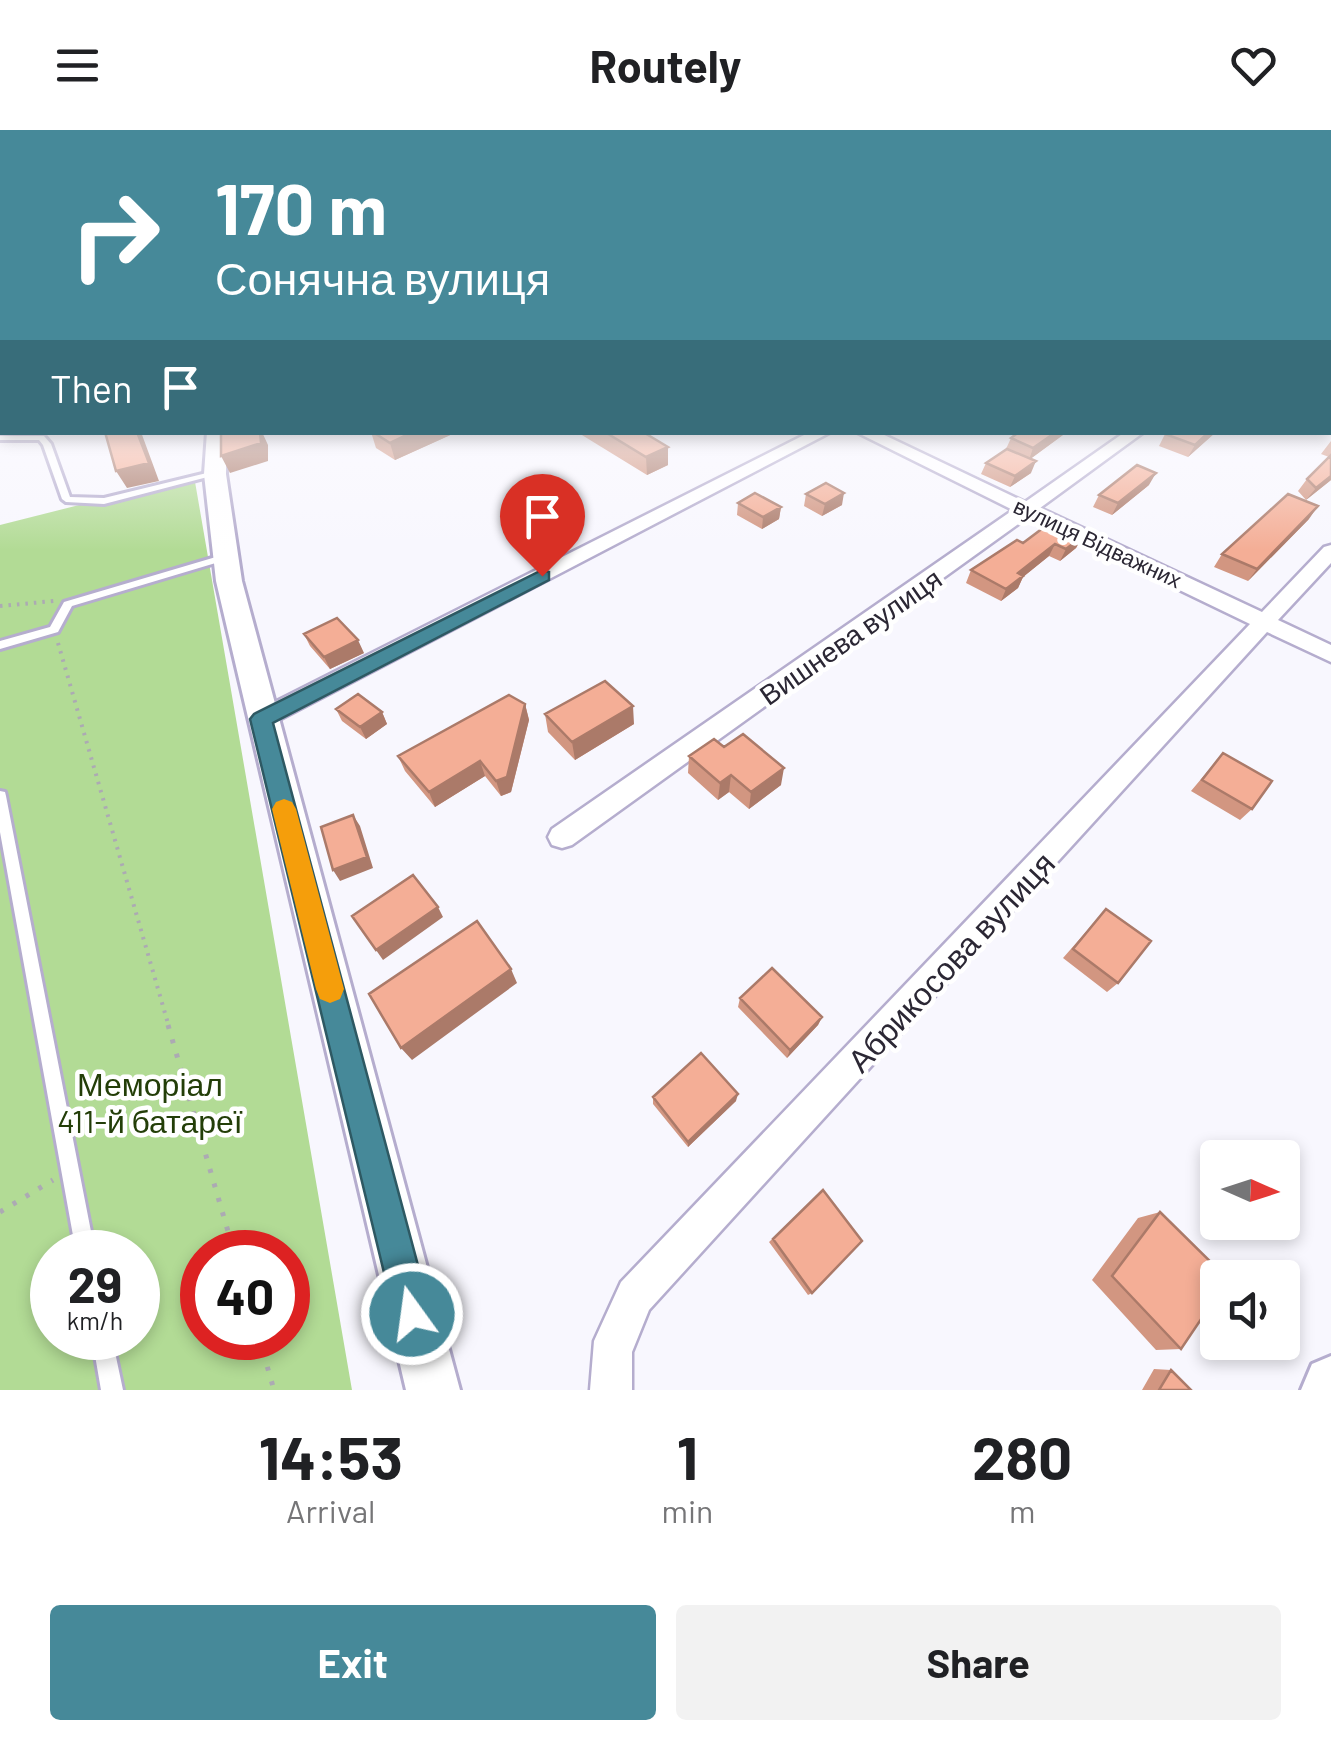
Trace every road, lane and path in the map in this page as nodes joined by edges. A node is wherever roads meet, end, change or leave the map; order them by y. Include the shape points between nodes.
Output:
1 (218, 435) edge
2 (817, 435) edge
3 (870, 435) edge
4 (1132, 435) edge
5 (0, 438) edge
6 (215, 474) junction
7 (1030, 509) junction
8 (1331, 550) edge
9 (226, 556) junction
10 (68, 604) junction
11 (0, 606) edge
12 (1268, 622) junction
13 (54, 629) junction
14 (0, 645) edge
15 (1331, 654) edge
16 (261, 719) junction
17 (0, 796) edge
18 (562, 837) dead end
19 (70, 1170) junction
20 (0, 1212) edge
21 (82, 1230) edge
22 (228, 1230) edge
23 (106, 1360) edge
24 (265, 1360) edge
25 (112, 1390) edge
26 (274, 1390) edge
27 (433, 1390) edge
28 (611, 1390) edge

1 - 6 street
2 - 16 street
3 - 7 street, вулиця Відважних
4 - 7 street, Вишнева вулиця
5 - 6 lane via 28,436 47,444 66,500 104,500
6 - 9 street
7 - 12 street, вулиця Відважних
7 - 18 street, Вишнева вулиця
8 - 12 street, Абрикосова вулиця
9 - 10 lane
9 - 16 street
10 - 11 path
10 - 13 lane
12 - 15 street, вулиця Відважних
12 - 28 street, Абрикосова вулиця via 635,1296 615,1329
13 - 14 lane
13 - 22 path
16 - 27 street
17 - 19 lane
19 - 20 path
19 - 21 lane
23 - 25 lane
24 - 26 path

